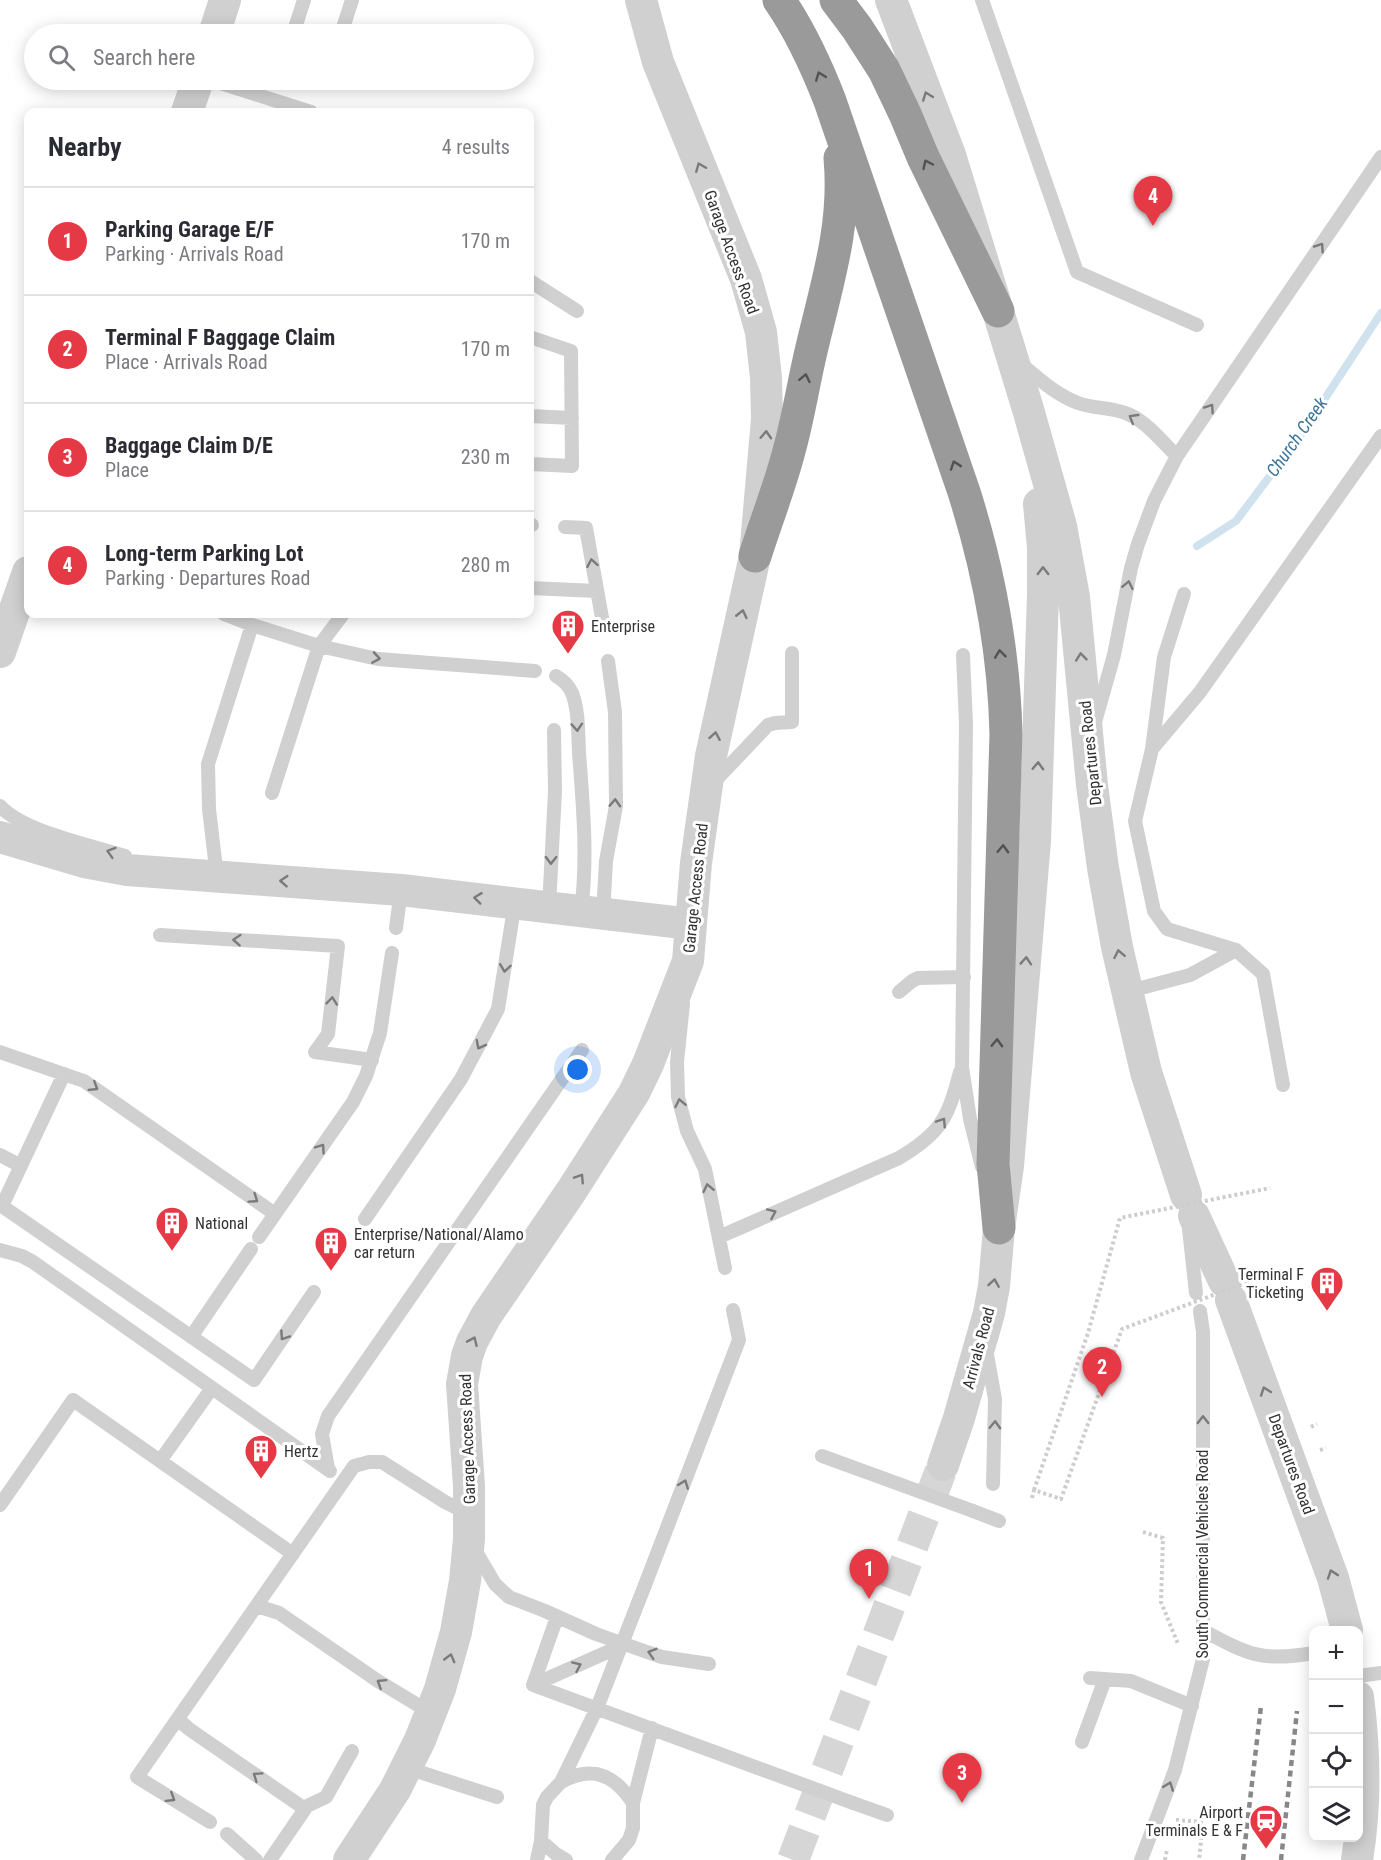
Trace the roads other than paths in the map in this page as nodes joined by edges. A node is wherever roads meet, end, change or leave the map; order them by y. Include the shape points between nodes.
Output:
1 (225, 0) edge
2 (304, 0) edge
3 (352, 0) edge
4 (641, 0) edge
5 (779, 0) edge
6 (891, 0) edge
7 (982, 0) edge
8 (840, 4) edge
9 (217, 24) edge
10 (296, 24) edge
11 (344, 24) edge
12 (195, 90) edge
13 (242, 90) edge
14 (188, 108) edge
15 (298, 108) edge
16 (837, 122) junction
17 (1381, 157) edge
18 (534, 284) edge
19 (576, 311) dead end
20 (998, 311) junction
21 (1197, 326) dead end
22 (534, 338) edge
23 (1011, 356) junction
24 (1028, 409) junction
25 (534, 416) edge
26 (572, 418) junction
27 (1381, 436) edge
28 (1177, 456) junction
29 (534, 464) edge
30 (565, 527) dead end
31 (755, 556) junction
32 (24, 583) edge
33 (534, 588) edge
34 (597, 591) junction
35 (1184, 594) dead end
36 (234, 618) edge
37 (340, 618) edge
38 (602, 618) dead end
39 (252, 625) junction
40 (319, 646) junction
41 (0, 652) edge
42 (792, 653) dead end
43 (963, 656) dead end
44 (608, 662) dead end
45 (535, 671) dead end
46 (556, 676) dead end
47 (554, 730) dead end
48 (1089, 744) junction
49 (1152, 749) junction
50 (706, 791) junction
51 (272, 793) dead end
52 (0, 806) edge
53 (0, 837) edge
54 (202, 876) junction
55 (401, 890) junction
56 (515, 902) junction
57 (549, 907) junction
58 (592, 913) junction
59 (691, 924) junction
60 (396, 928) dead end
61 (160, 934) dead end
62 (1236, 950) junction
63 (392, 953) dead end
64 (688, 961) junction
65 (964, 977) junction
66 (899, 992) dead end
67 (1126, 992) junction
68 (582, 1050) dead end
69 (0, 1052) edge
70 (372, 1060) junction
71 (962, 1067) junction
72 (64, 1074) junction
73 (1283, 1085) dead end
74 (0, 1155) edge
75 (21, 1166) junction
76 (1189, 1208) junction
77 (275, 1214) junction
78 (365, 1219) dead end
79 (999, 1228) junction
80 (259, 1237) dead end
81 (719, 1237) junction
82 (251, 1249) dead end
83 (0, 1250) edge
84 (725, 1268) dead end
85 (314, 1292) dead end
86 (1196, 1293) dead end
87 (733, 1310) dead end
88 (1200, 1311) dead end
89 (191, 1337) junction
90 (983, 1338) junction
91 (212, 1388) junction
92 (822, 1456) dead end
93 (160, 1461) junction
94 (943, 1465) tunnel mouth
95 (328, 1469) junction
96 (344, 1481) junction
97 (993, 1484) dead end
98 (0, 1505) edge
99 (999, 1521) dead end
100 (470, 1524) junction
101 (293, 1554) junction
102 (257, 1606) junction
103 (557, 1617) junction
104 (1346, 1626) edge
105 (1204, 1631) junction
106 (618, 1653) junction
107 (1309, 1654) edge
108 (709, 1664) dead end
109 (1381, 1673) edge
110 (1363, 1675) edge
111 (1090, 1678) dead end
112 (1105, 1679) junction
113 (533, 1685) junction
114 (1192, 1706) junction
115 (597, 1708) junction
116 (431, 1713) junction
117 (178, 1719) junction
118 (652, 1728) junction
119 (1363, 1734) edge
120 (1082, 1742) dead end
121 (352, 1751) dead end
122 (407, 1768) junction
123 (561, 1782) junction
124 (496, 1797) dead end
125 (633, 1803) junction
126 (305, 1809) junction
127 (888, 1815) dead end
128 (210, 1822) dead end
129 (227, 1834) dead end
130 (541, 1841) junction
131 (256, 1860) edge
132 (270, 1860) edge
133 (349, 1860) edge
134 (537, 1860) edge
135 (566, 1860) edge
136 (612, 1860) edge
137 (1141, 1860) edge
138 (1357, 1860) edge

1 - 9 street
2 - 10 lane
3 - 11 lane
31 -> 4 street, Garage Access Road via 767,419 761,332 746,279 655,53
16 -> 5 highway via 816,64
20 -> 6 street, Departures Road via 950,155
7 - 21 lane via 1077,272
20 -> 8 highway via 884,70
12 - 14 street
13 - 15 lane
31 -> 16 highway via 789,451 836,247 842,182
79 -> 16 highway via 993,1164 1006,734 998,638 974,522
28 -> 17 lane
18 - 19 lane
20 - 23 street, Departures Road
22 - 26 lane via 571,351
23 - 24 street, Departures Road
28 -> 23 lane via 1128,414 1067,398
48 -> 24 street, Departures Road via 1068,559
79 -> 24 street, Arrivals Road via 1010,1144 1037,805 1043,548
25 - 26 lane
26 - 29 lane via 572,466
27 - 49 lane via 1200,692
48 -> 28 lane via 1114,656 1138,544
34 -> 30 lane via 586,528
50 -> 31 street, Garage Access Road
32 - 41 street
33 - 34 lane
34 - 38 lane
35 - 49 lane via 1164,657
36 - 39 lane
37 - 40 lane
39 - 40 lane
39 - 54 lane via 208,764 209,809
40 -> 45 lane via 378,659
40 - 51 lane
42 - 50 lane via 792,722 774,723 763,729
43 - 65 lane
58 -> 44 lane via 616,806 615,712
46 -> 58 lane via 568,687 576,707 585,836 584,880
47 -> 57 lane
67 -> 48 street, Departures Road via 1104,868
49 - 62 lane via 1135,821 1154,911 1167,929
50 - 59 street, Garage Access Road
54 -> 52 lane via 35,828
53 - 54 street via 84,862
55 -> 54 street
56 -> 55 street
55 - 60 lane
56 - 57 street
56 -> 78 lane via 498,1009 461,1079
57 - 58 street
58 - 59 street
59 - 64 street, Garage Access Road
70 -> 61 lane via 315,1052 328,1034 338,946
62 - 67 lane via 1190,975
62 - 73 lane via 1263,974
63 - 70 lane
81 -> 64 lane via 705,1169 687,1131 678,1097 677,1062
100 -> 64 street, Garage Access Road via 462,1384 466,1356 486,1316 634,1093
65 - 66 lane via 918,978
65 - 71 lane
67 - 76 street, Departures Road via 1146,1072
68 - 95 lane via 328,1416 322,1434
69 - 72 lane
77 -> 70 lane via 353,1102
71 - 79 lane via 974,1140
81 -> 71 lane via 921,1145 947,1115
72 - 75 lane
72 -> 77 lane via 103,1093
74 - 75 lane
75 - 89 lane via 2,1206
76 - 86 lane
104 -> 76 street, Departures Road via 1333,1578 1228,1290
77 - 80 lane
90 -> 79 street, Arrivals Road via 994,1286
81 - 84 lane
82 - 89 lane
83 - 91 lane via 33,1262
85 -> 89 lane via 254,1380
106 -> 87 lane, bridge via 739,1340
105 -> 88 lane, South Commercial Vehicles Road
90 - 94 street, Arrivals Road
97 -> 90 lane via 995,1399
91 - 93 lane
91 - 95 lane
92 - 99 lane, bridge
93 - 98 lane via 73,1400
93 - 101 lane
95 - 96 lane
96 - 100 lane via 354,1466 382,1462 457,1508
96 - 101 lane
100 - 103 lane via 488,1575 501,1591
116 -> 100 street, Garage Access Road via 456,1632
101 - 102 lane
116 -> 102 lane via 378,1682 279,1613
102 - 117 lane
108 -> 103 lane via 662,1657
103 - 113 lane
105 - 107 lane via 1262,1657
105 - 114 lane, South Commercial Vehicles Road via 1203,1659
113 -> 106 lane
106 - 115 lane
109 - 110 lane
111 - 112 lane
112 - 114 lane via 1131,1681
112 - 120 lane
113 - 115 lane
137 -> 114 lane, South Commercial Vehicles Road via 1175,1770
115 - 118 lane
115 - 123 lane
116 - 122 street, Garage Access Road
126 -> 117 lane
117 -> 128 lane via 137,1777
118 - 125 lane
118 - 127 lane, bridge
119 - 138 street via 1363,1800
121 - 126 lane via 326,1797
122 - 124 lane
122 - 133 street, Garage Access Road
123 - 125 lane via 580,1773 600,1775 620,1786
123 - 130 lane via 543,1805
125 - 136 lane via 629,1840
126 - 132 lane
129 - 131 lane
130 - 134 lane
130 - 135 lane

